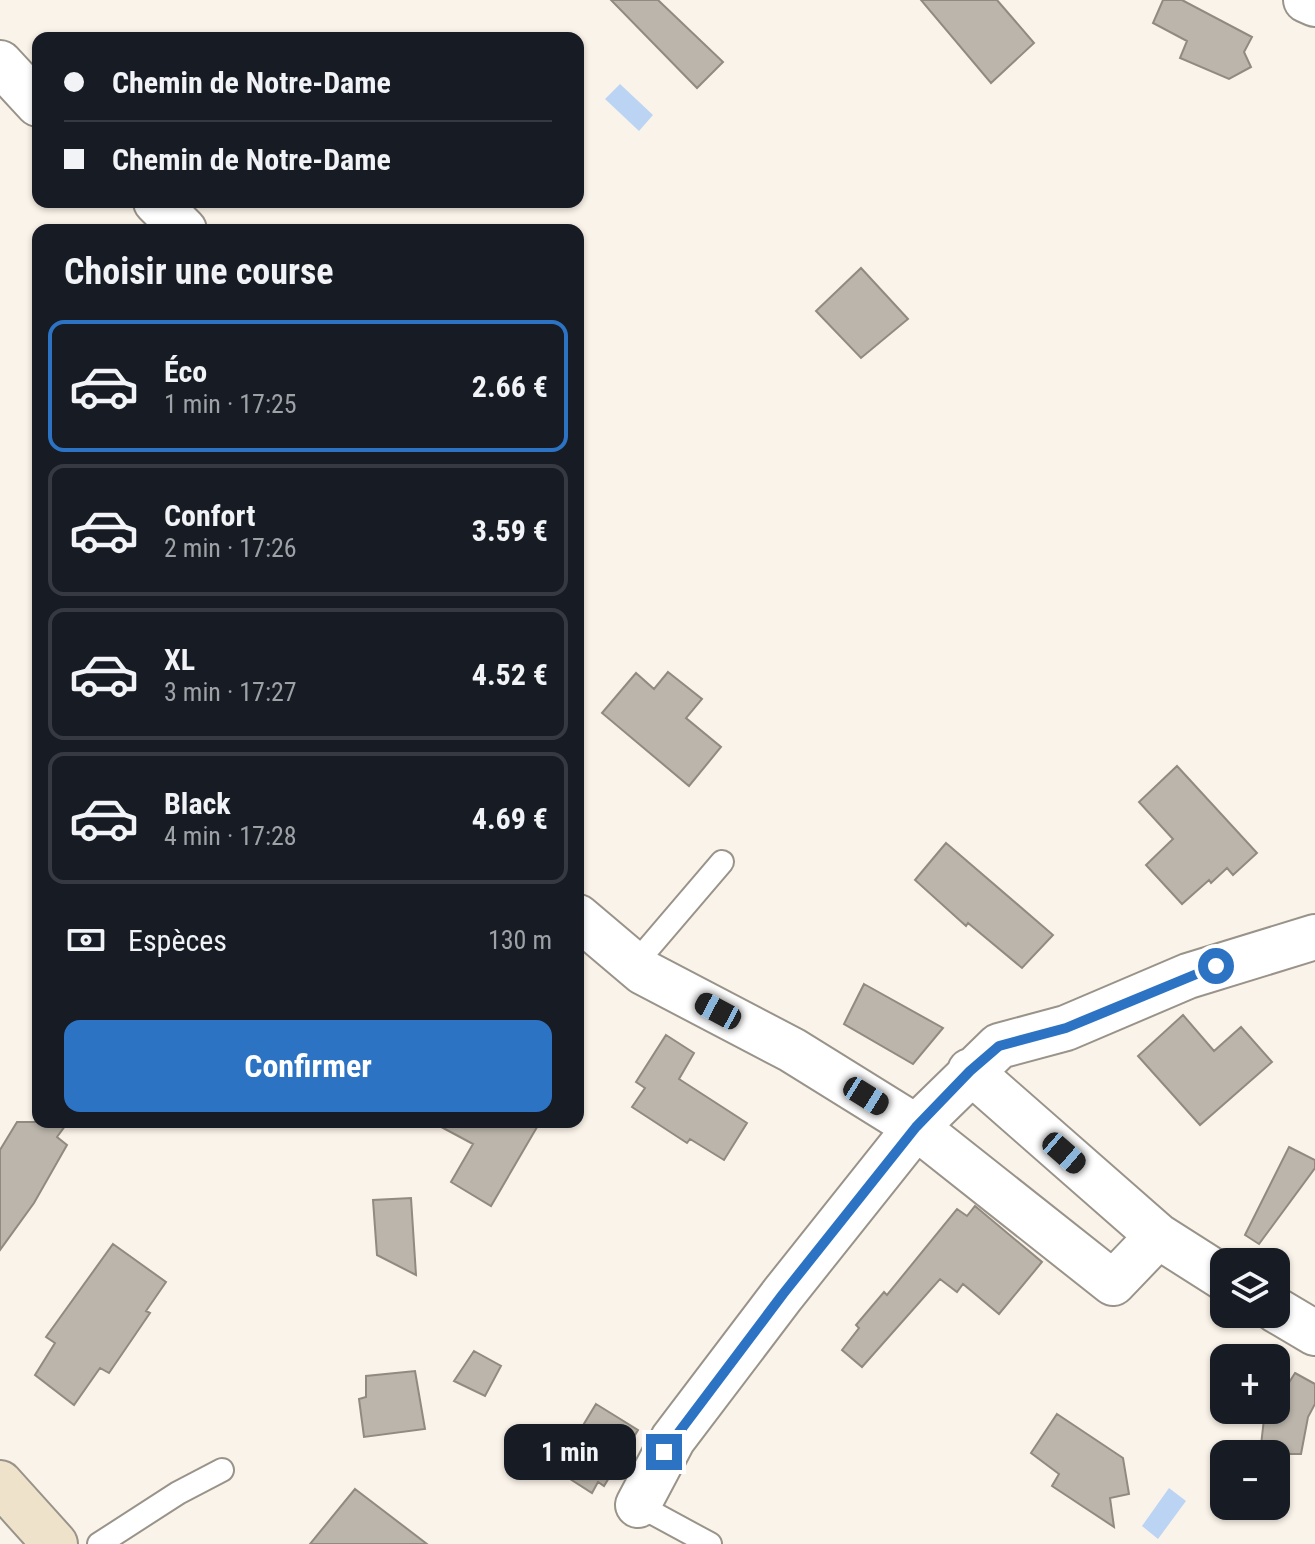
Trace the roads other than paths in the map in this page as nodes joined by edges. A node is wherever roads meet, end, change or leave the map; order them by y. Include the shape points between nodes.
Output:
1 (1306, 0) edge
2 (1315, 4) edge
3 (0, 63) edge
4 (32, 98) edge
5 (162, 208) edge
6 (178, 224) edge
7 (722, 862) dead end
8 (584, 922) edge
9 (1315, 937) edge
10 (634, 965) junction
11 (970, 1071) junction
12 (916, 1127) junction
13 (1158, 1236) junction
14 (1210, 1269) edge
15 (1290, 1318) edge
16 (1315, 1333) edge
17 (222, 1470) dead end
18 (0, 1483) edge
19 (638, 1505) joint
20 (55, 1544) edge
21 (99, 1544) edge
22 (710, 1544) edge

1 - 2 street
3 - 4 street
5 - 6 street
7 - 10 lane
8 - 10 street
9 - 11 street via 1188,976 1066,1028 999,1046
10 - 12 street via 792,1050
11 - 12 street
11 - 13 street
12 - 13 street via 1113,1283
12 - 19 street via 673,1439
13 - 14 street
15 - 16 street
17 - 21 lane
18 - 20 main road
19 - 22 lane

